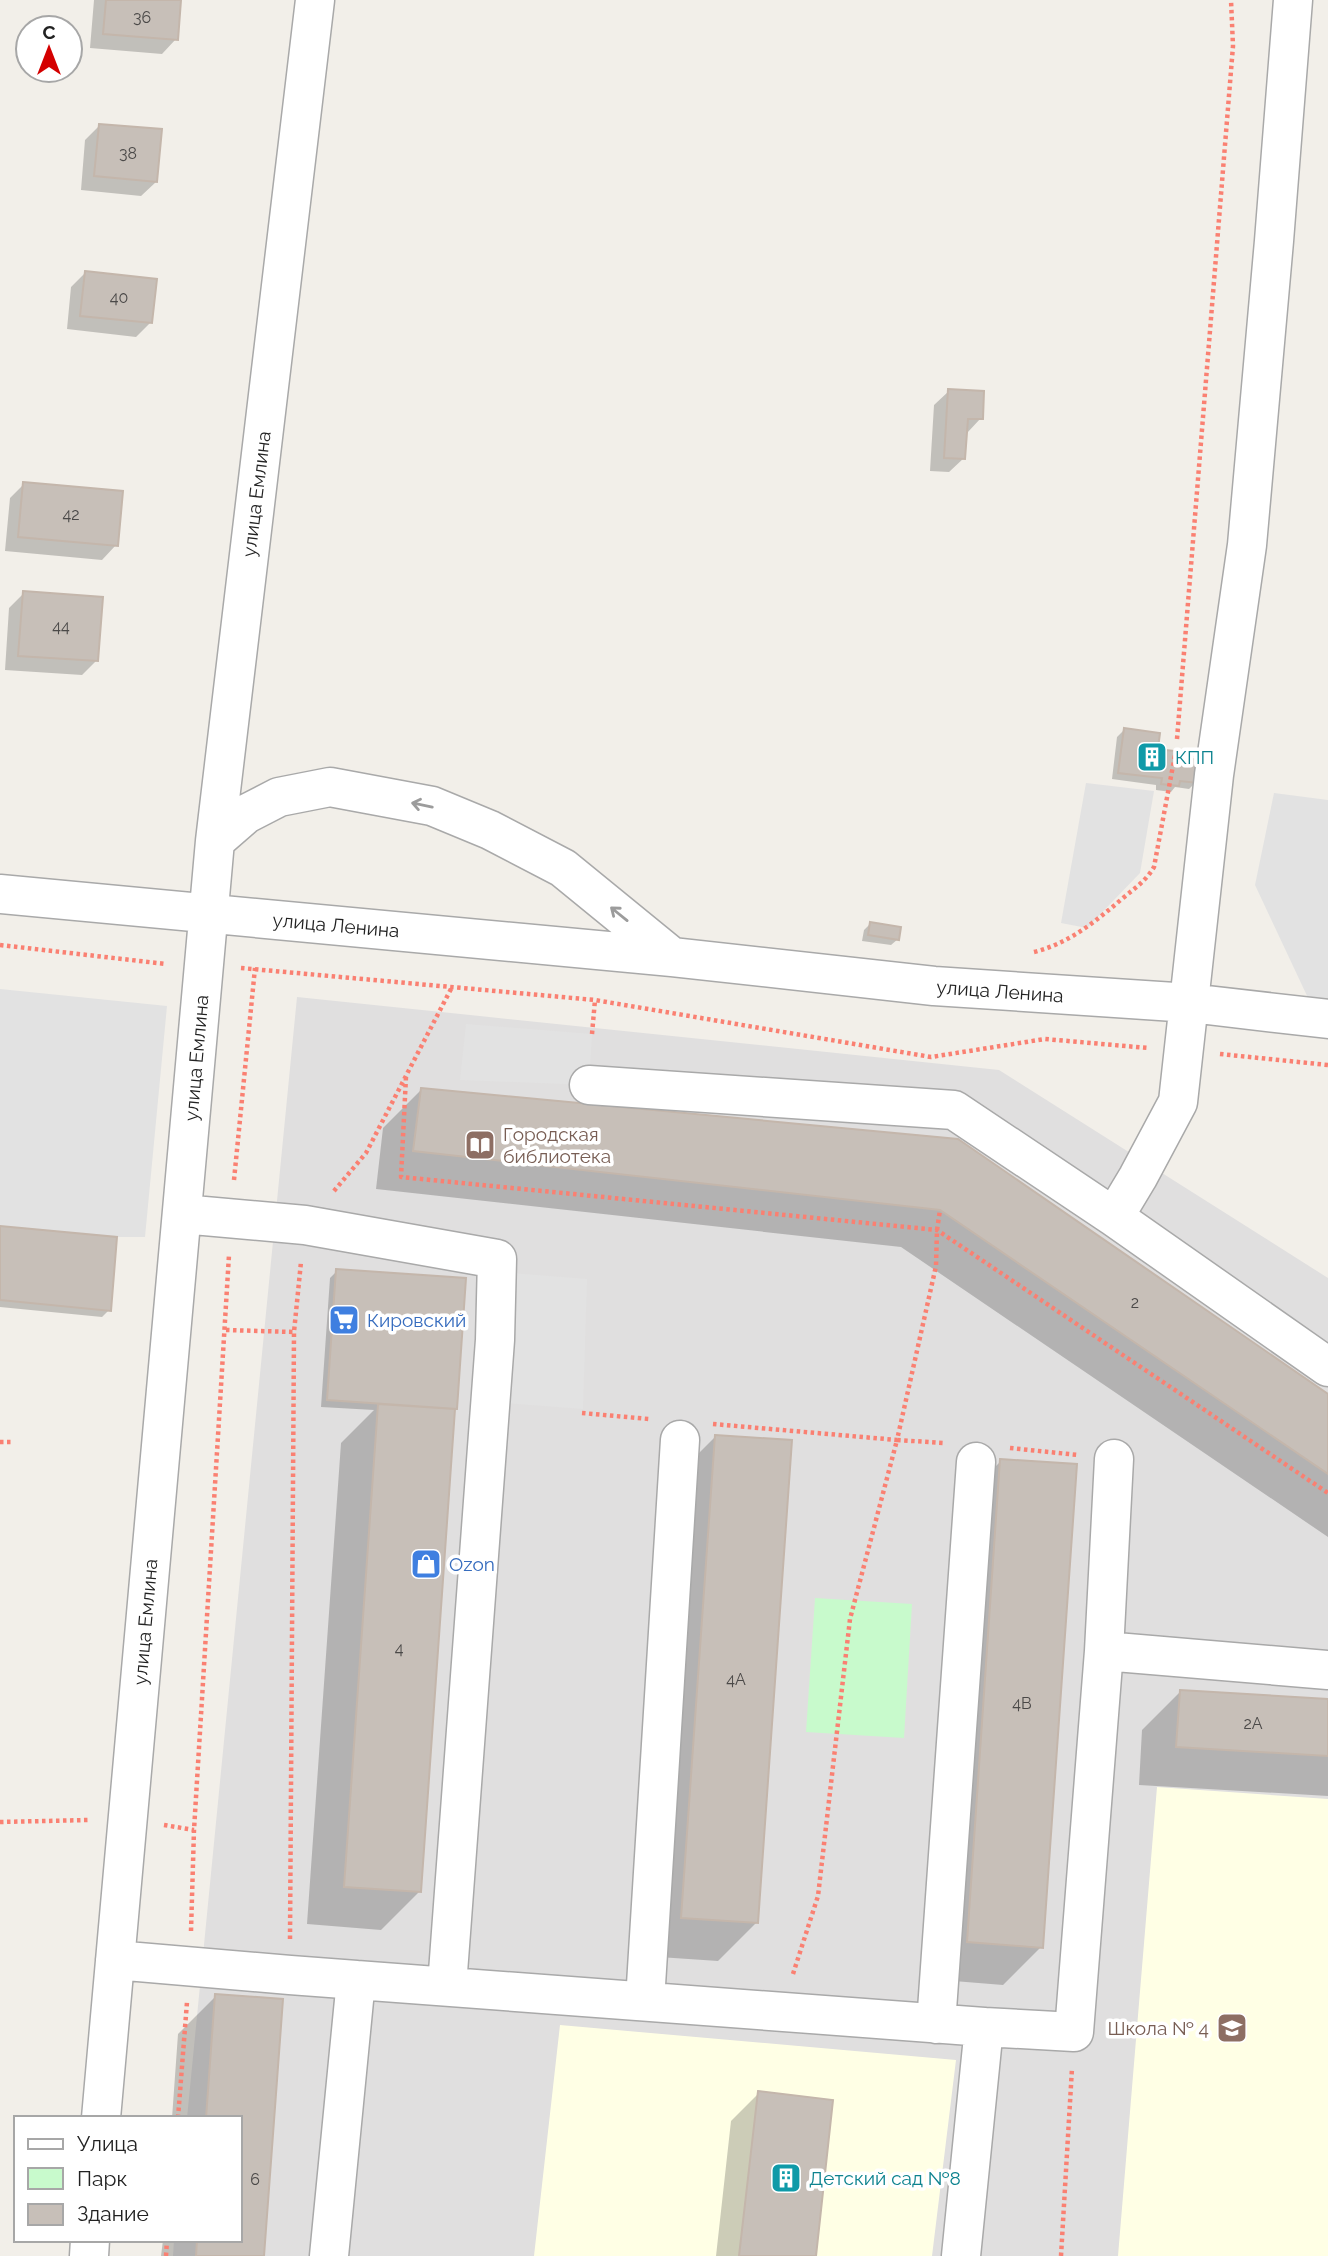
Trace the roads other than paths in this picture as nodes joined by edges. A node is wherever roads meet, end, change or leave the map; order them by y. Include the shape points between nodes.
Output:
1 (315, 0) edge
2 (1293, 0) edge
3 (215, 841) junction
4 (0, 894) edge
5 (208, 914) junction
6 (672, 957) junction
7 (1190, 1003) junction
8 (1328, 1020) edge
9 (589, 1085) dead end
10 (182, 1214) junction
11 (1114, 1217) junction
12 (1328, 1367) edge
13 (682, 1428) road end
14 (977, 1454) road end
15 (1114, 1459) road end
16 (1104, 1651) junction
17 (1328, 1670) edge
18 (115, 1960) junction
19 (356, 1980) junction
20 (447, 1986) junction
21 (645, 2001) junction
22 (936, 2024) junction
23 (984, 2028) junction
24 (101, 2116) edge
25 (329, 2256) edge
26 (961, 2256) edge

1 - 3 street, улица Емлина
2 - 7 street via 1247,545 1214,775
3 - 5 street, улица Емлина
6 -> 3 street via 563,868 432,806 330,786 279,797 246,814
4 - 5 street, улица Ленина
5 - 6 street, улица Ленина
5 - 10 street, улица Емлина
6 - 7 street, улица Ленина via 934,986
7 - 8 street, улица Ленина
7 - 11 street via 1178,1102
9 - 11 street via 954,1110
10 - 18 street, улица Емлина
10 - 20 street via 305,1224 497,1259 495,1340
11 - 12 street
13 - 21 street
14 - 22 street
15 - 16 street
16 - 17 street
16 - 23 street via 1074,2032
18 - 19 street
18 - 24 street, улица Емлина
19 - 20 street
19 - 25 street
20 - 21 street
21 - 22 street
22 - 23 street
23 - 26 street

